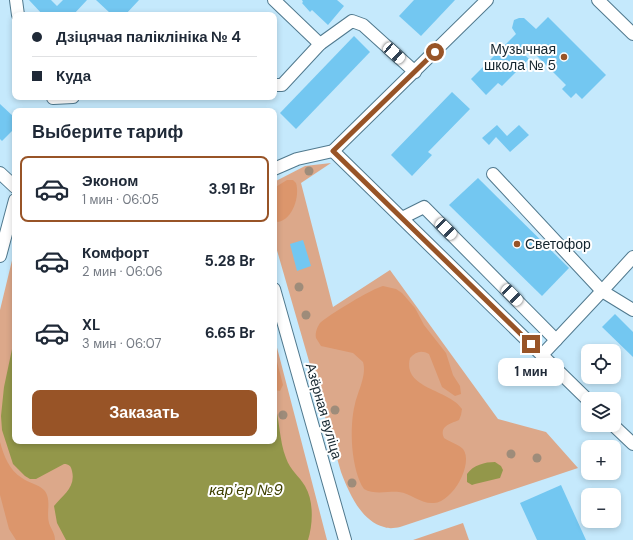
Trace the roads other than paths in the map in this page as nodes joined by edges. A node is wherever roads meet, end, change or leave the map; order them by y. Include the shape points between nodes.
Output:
1 (16, 0) edge
2 (274, 0) edge
3 (487, 0) edge
4 (598, 0) edge
5 (18, 12) edge
6 (633, 34) edge
7 (320, 44) junction
8 (414, 72) junction
9 (277, 85) edge
10 (333, 151) junction
11 (277, 168) edge
12 (0, 173) edge
13 (493, 174) dead end
14 (12, 184) edge
15 (12, 211) edge
16 (402, 218) junction
17 (0, 256) edge
18 (633, 257) edge
19 (501, 284) junction
20 (602, 291) junction
21 (486, 300) junction
22 (277, 301) edge
23 (633, 310) edge
24 (556, 340) junction
25 (542, 355) junction
26 (581, 393) edge
27 (620, 432) edge
28 (633, 444) edge
29 (345, 540) edge

1 - 5 street
2 - 7 street
3 - 8 street
4 - 6 street
7 - 8 street via 352,21 363,25
7 - 9 street via 282,85
8 - 10 street
10 - 11 street
10 - 16 street
12 - 14 street
13 - 20 street
15 - 17 street
16 - 19 street via 424,207
16 - 21 street
18 - 20 street
19 - 21 street
19 - 24 street
20 - 23 street
20 - 24 street
21 - 25 street
22 - 29 street, Азёрная вуліца
24 - 25 street
25 - 26 street
27 - 28 street

